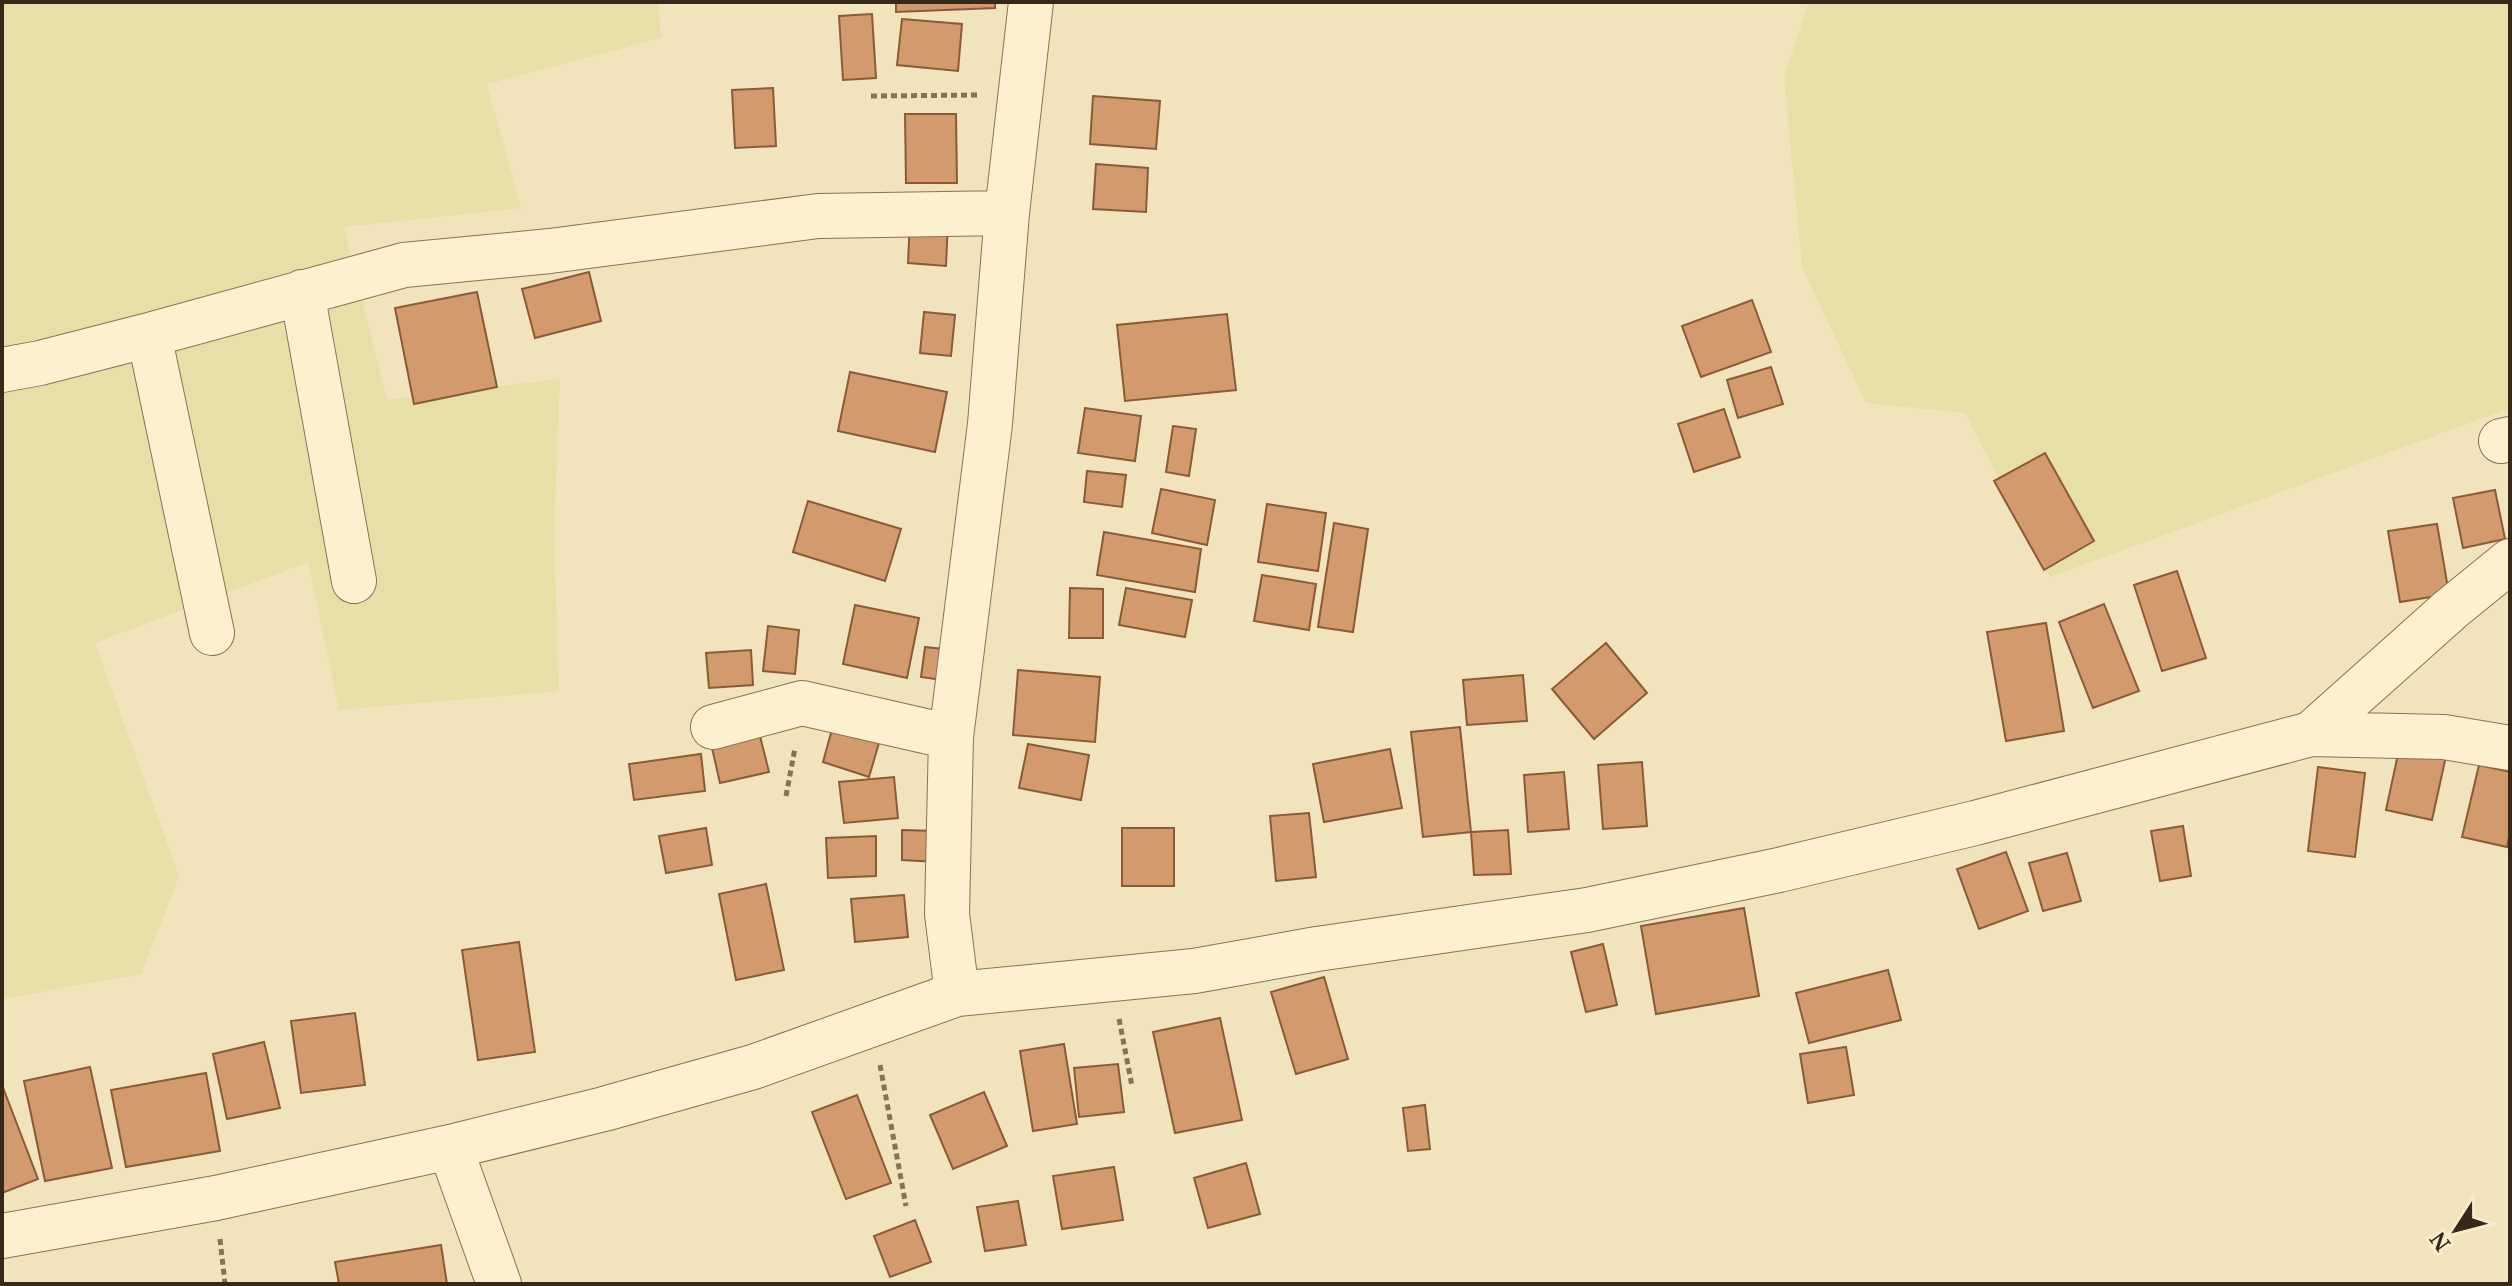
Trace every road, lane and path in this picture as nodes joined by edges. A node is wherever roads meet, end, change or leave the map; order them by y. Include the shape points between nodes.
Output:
1 (1031, 2) edge
2 (1019, 95) junction
3 (871, 96) dead end
4 (1007, 213) junction
5 (302, 292) junction
6 (149, 335) junction
7 (2, 370) edge
8 (2510, 561) edge
9 (354, 581) dead end
10 (212, 633) dead end
11 (713, 727) dead end
12 (2311, 734) junction
13 (951, 737) junction
14 (2510, 748) edge
15 (1111, 979) junction
16 (957, 994) junction
17 (872, 1025) junction
18 (1132, 1086) dead end
19 (450, 1147) junction
20 (906, 1206) dead end
21 (2, 1236) edge
22 (499, 1284) edge

1 - 2 street
2 - 3 path
2 - 4 street
4 - 5 street via 818,216 404,265
4 - 13 street via 990,424
5 - 6 street
5 - 9 street
6 - 7 street
6 - 10 street
8 - 12 street
11 - 13 street via 802,703
12 - 14 street via 2444,737
12 - 15 street via 1975,823 1587,910
13 - 16 street via 947,914
15 - 16 street
15 - 18 path
16 - 17 street
17 - 19 street via 753,1067
17 - 20 path
19 - 21 street via 216,1198
19 - 22 street

